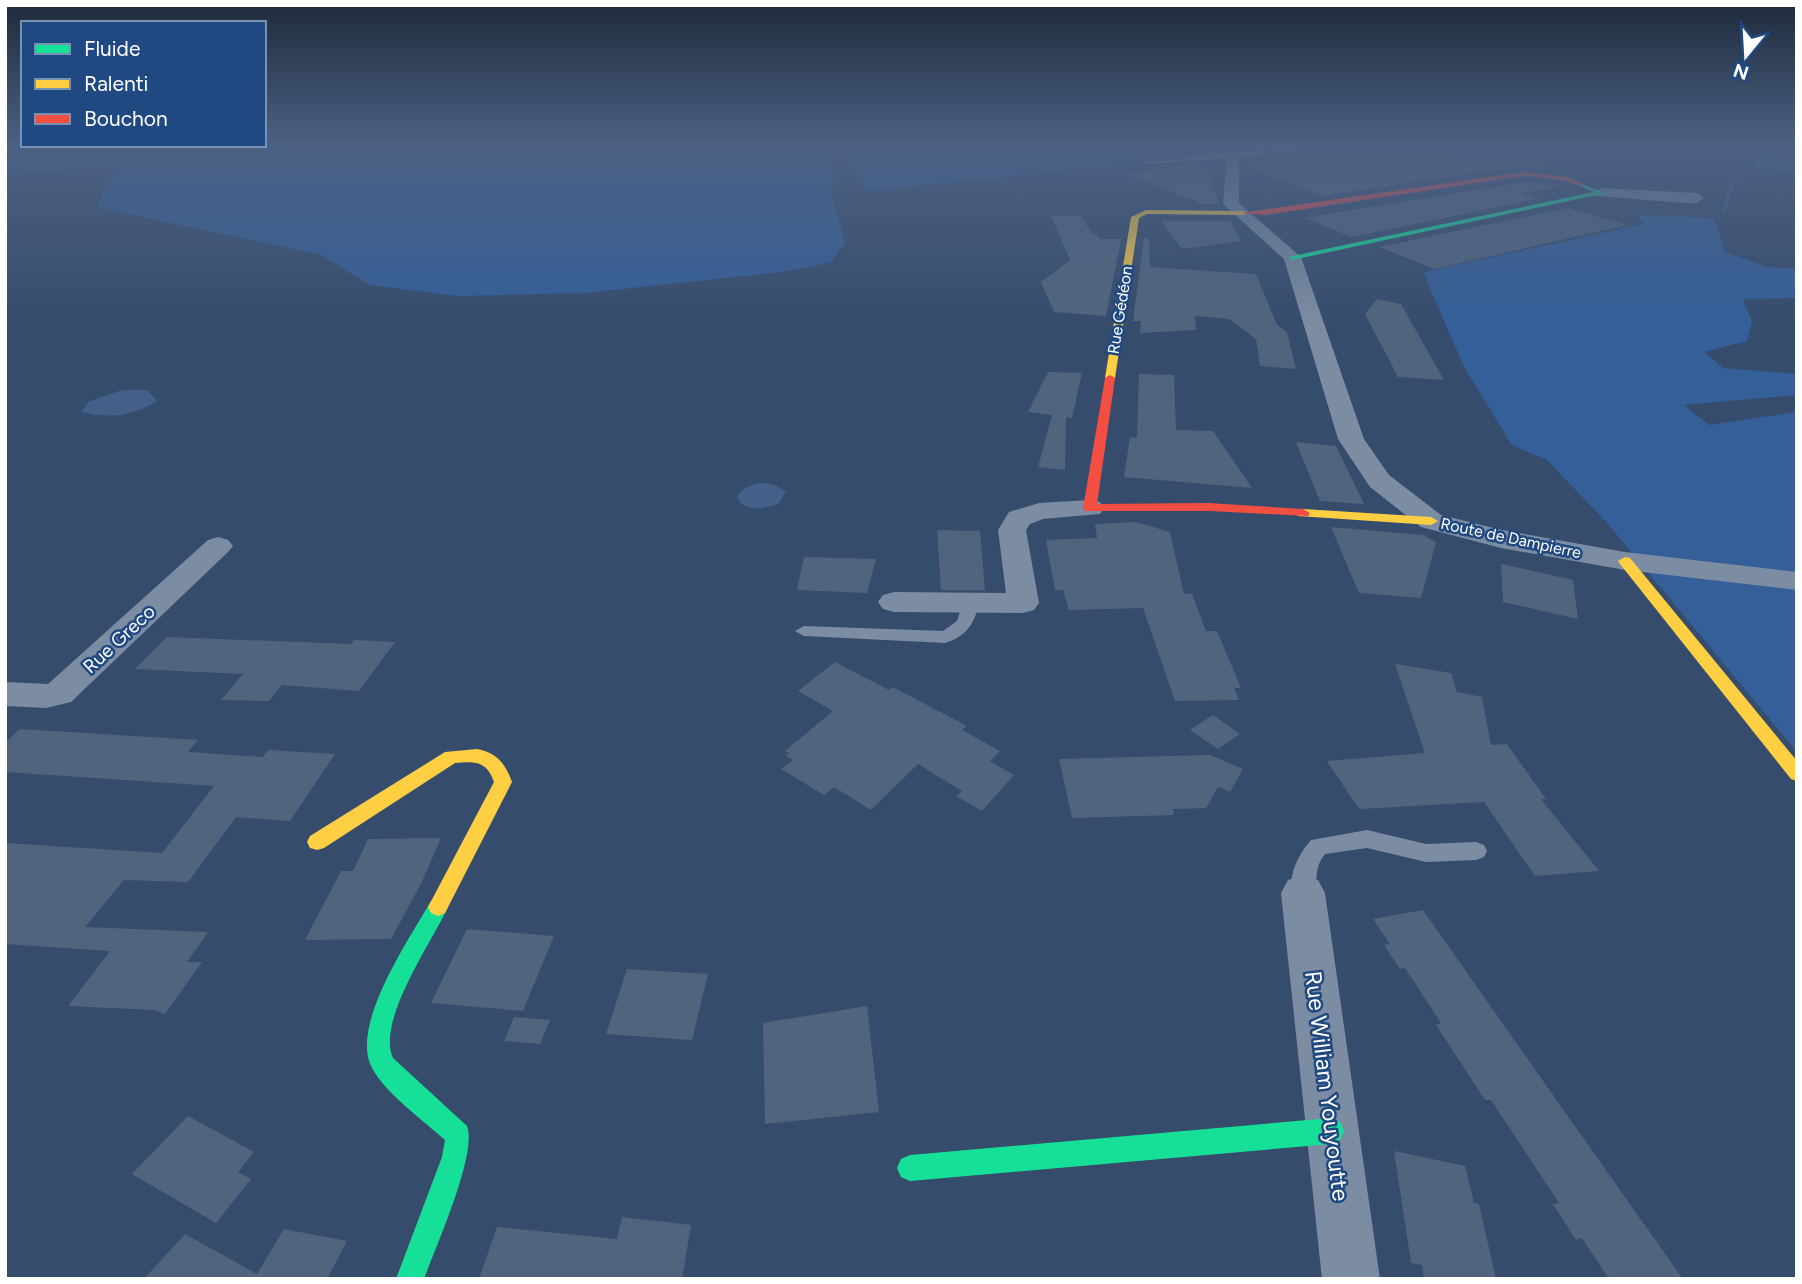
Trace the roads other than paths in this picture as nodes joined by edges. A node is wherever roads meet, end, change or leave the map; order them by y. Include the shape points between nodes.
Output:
1 (1232, 205) edge
2 (1318, 205) edge
3 (1540, 205) edge
4 (1239, 214) junction
5 (1292, 257) junction
6 (1090, 508) junction
7 (1431, 521) junction
8 (218, 547) dead end
9 (1625, 561) junction
10 (1797, 581) edge
11 (894, 601) dead end
12 (971, 603) junction
13 (804, 631) dead end
14 (5, 694) edge
15 (1797, 775) edge
16 (317, 842) dead end
17 (1476, 851) dead end
18 (1303, 893) joint
19 (1331, 1131) junction
20 (910, 1168) dead end
21 (410, 1279) edge
22 (1351, 1279) edge

1 - 4 street
2 - 4 street
3 - 5 street
4 - 5 street
4 - 6 street, Rue Gédéon via 1171,211 1135,217
5 - 7 street, Route de Dampierre via 1351,439 1379,481
6 - 7 street via 1209,507
6 - 12 street via 1039,511 1019,518 1012,530 1023,603
7 - 9 street, Route de Dampierre
8 - 14 street, Rue Greco via 59,693
9 - 10 street, Route de Dampierre
9 - 15 street
11 - 12 street
12 - 13 lane via 967,624 945,637
16 - 21 street via 451,757 477,754 500,770 503,782 377,1033 381,1063 458,1135 455,1157
17 - 18 lane via 1426,853 1367,839 1319,846 1306,861
18 - 19 street, Rue William Youyoutte
19 - 20 street
19 - 22 street, Rue William Youyoutte

